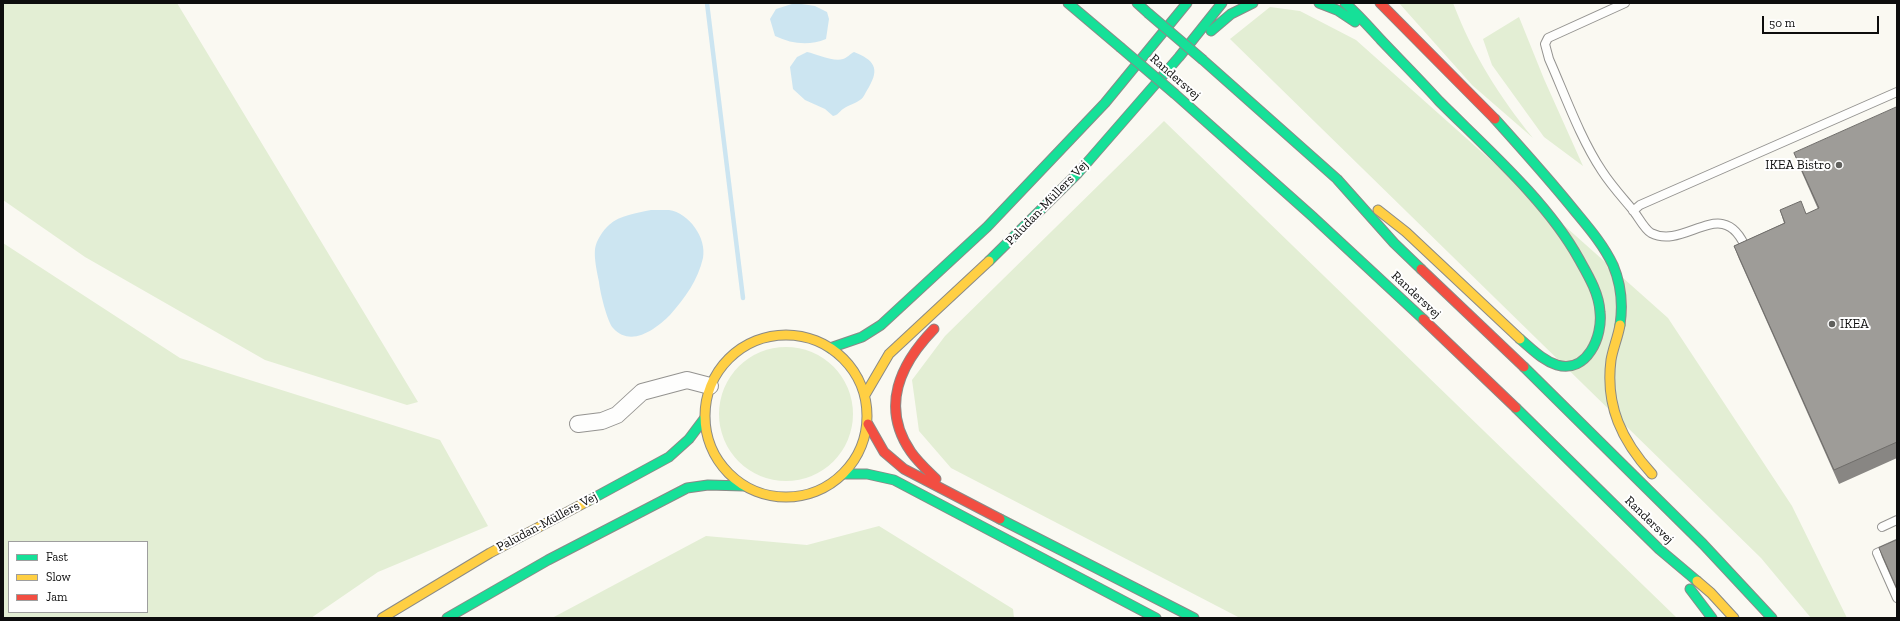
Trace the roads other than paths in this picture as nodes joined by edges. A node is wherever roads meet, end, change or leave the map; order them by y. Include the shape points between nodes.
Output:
1 (1068, 3) edge
2 (1137, 3) edge
3 (1187, 3) edge
4 (1222, 3) edge
5 (1253, 3) edge
6 (1319, 3) edge
7 (1345, 3) edge
8 (1380, 3) edge
9 (1625, 3) edge
10 (1381, 40) junction
11 (1179, 57) junction
12 (1897, 92) edge
13 (1337, 179) junction
14 (1634, 211) junction
15 (1751, 261) edge
16 (966, 284) junction
17 (952, 307) dead end
18 (940, 323) dead end
19 (830, 348) junction
20 (710, 386) junction
21 (865, 395) junction
22 (704, 419) junction
23 (578, 424) dead end
24 (868, 424) junction
25 (844, 474) junction
26 (1658, 480) dead end
27 (744, 486) junction
28 (951, 492) junction
29 (1897, 520) edge
30 (1882, 527) dead end
31 (1897, 544) edge
32 (1720, 548) dead end
33 (1659, 549) junction
34 (1741, 584) junction
35 (1897, 598) edge
36 (382, 618) edge
37 (447, 618) edge
38 (1156, 618) edge
39 (1194, 618) edge
40 (1712, 618) edge
41 (1734, 618) edge
42 (1772, 618) edge

1 - 33 main road, Randersvej, bridge via 1312,216 1461,355
2 - 13 main road, Randersvej, bridge
3 - 19 main road, Paludan-Müllers Vej via 1105,103 987,227 880,325 862,337
4 - 11 main road, Paludan-Müllers Vej
5 - 11 main road via 1231,14
6 - 10 main road via 1337,10
7 - 10 main road
8 - 26 main road via 1450,72 1544,173 1595,236 1609,259 1617,276 1621,301 1620,326 1611,359 1610,378 1614,414 1621,436
9 - 14 lane via 1548,38 1545,44 1549,59 1594,158
10 - 13 main road via 1523,187 1571,245 1590,279 1600,304 1597,341 1590,354 1572,367 1562,367 1541,358 1406,232
11 - 16 main road, Paludan-Müllers Vej via 1078,173
12 - 14 lane via 1640,205
13 - 34 main road, Randersvej via 1394,243 1550,391
14 - 15 lane via 1650,232 1662,237 1680,234 1707,224 1723,224 1735,230 1743,241
16 - 17 main road
16 - 21 main road, Paludan-Müllers Vej via 889,354
18 - 28 main road via 921,341 901,371 896,397 897,419 905,442 920,464
19 - 20 main road via 808,338 785,335 761,339 740,349 722,365
19 - 21 main road via 845,360 857,376
20 - 22 main road
20 - 23 street via 687,380 642,392 616,415 602,421
21 - 24 main road
22 - 27 main road via 709,443 720,464
22 - 36 main road, Paludan-Müllers Vej via 689,440 669,458 490,553
24 - 25 main road via 864,442 856,459
24 - 28 main road via 884,452 899,464
25 - 27 main road via 825,488 804,496 780,498 758,493
25 - 38 main road via 867,474 894,480
27 - 37 main road via 708,485 687,488 548,560
28 - 39 main road
29 - 30 lane
31 - 35 lane via 1877,553
32 - 34 main road
33 - 40 main road
33 - 41 main road, Randersvej via 1711,593
34 - 42 main road, Randersvej

